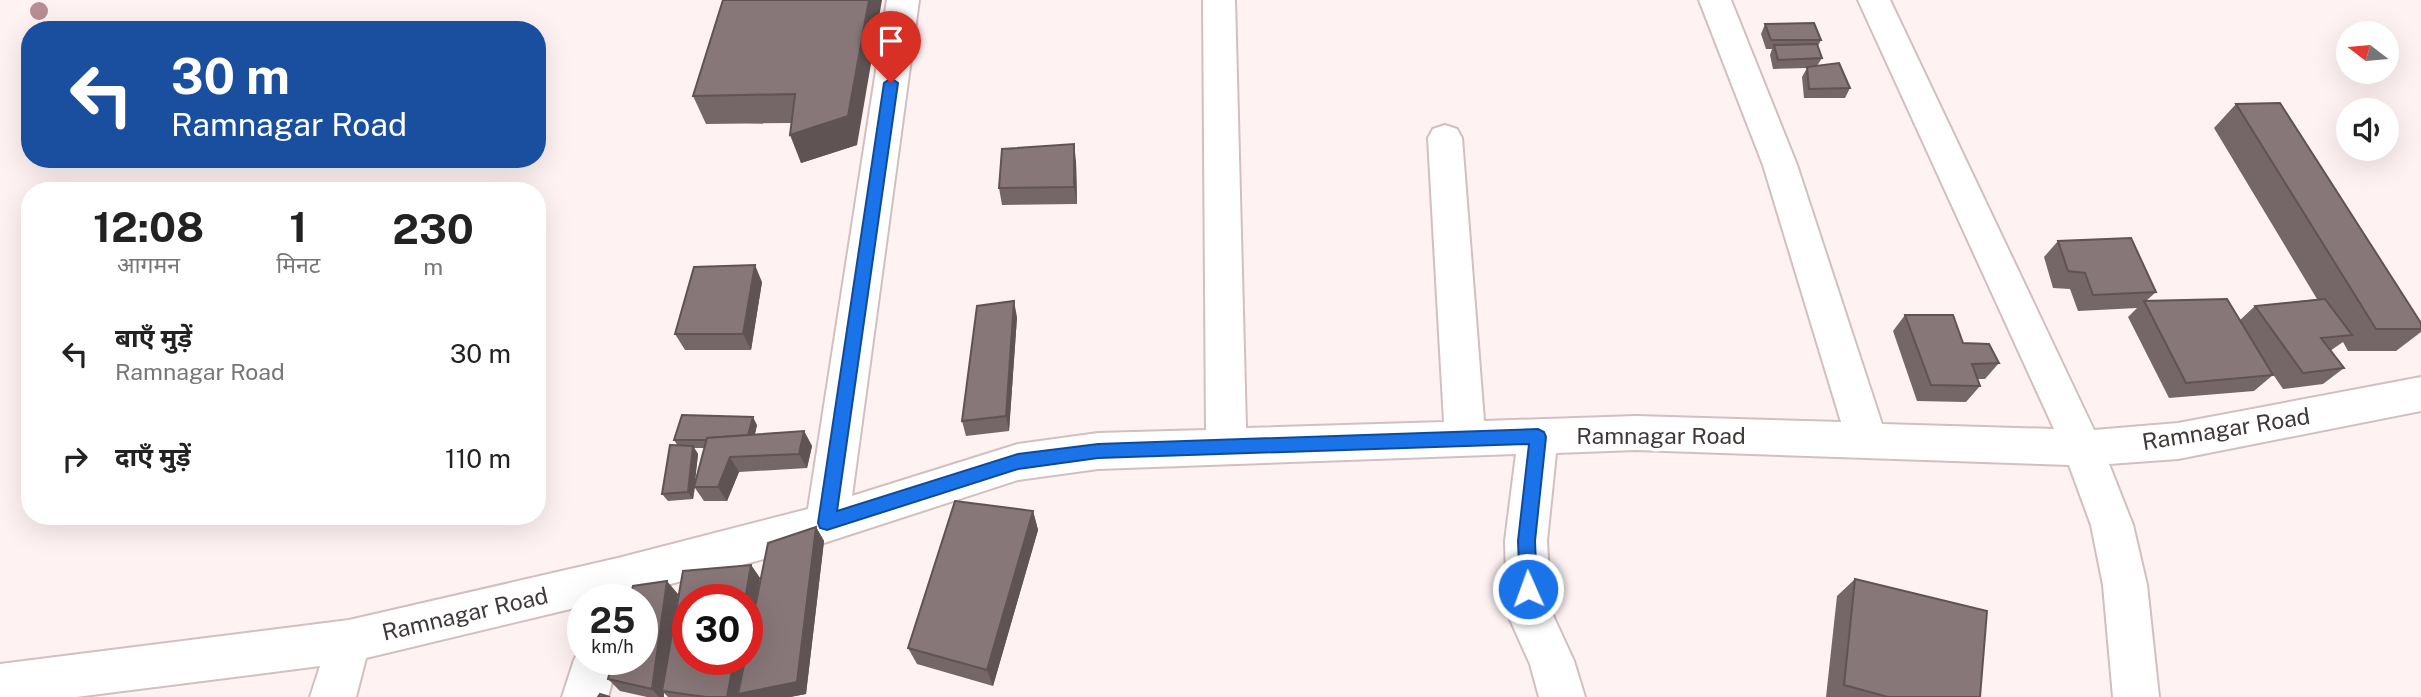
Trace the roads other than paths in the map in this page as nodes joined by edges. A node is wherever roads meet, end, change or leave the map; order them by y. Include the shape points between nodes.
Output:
1 (903, 0) edge
2 (1219, 0) edge
3 (1716, 0) edge
4 (1874, 0) edge
5 (1445, 138) dead end
6 (2421, 394) edge
7 (1538, 437) junction
8 (1465, 439) junction
9 (1867, 440) junction
10 (1226, 447) junction
11 (2083, 448) junction
12 (827, 523) junction
13 (631, 584) edge
14 (567, 598) edge
15 (349, 641) junction
16 (592, 675) edge
17 (144, 680) edge
18 (0, 686) edge
19 (333, 697) edge
20 (585, 697) edge
21 (1562, 697) edge
22 (2136, 697) edge

1 - 12 street
2 - 10 street
3 - 9 street via 1780,165
4 - 11 street
5 - 8 street
6 - 11 street, Ramnagar Road via 2178,441
7 - 8 street, Ramnagar Road
7 - 9 street, Ramnagar Road via 1636,433
7 - 21 street via 1527,541 1530,613
8 - 10 street, Ramnagar Road
9 - 11 street, Ramnagar Road
10 - 12 street, Ramnagar Road via 1098,451 1018,462
11 - 22 street via 2112,525 2125,584
12 - 13 street, Ramnagar Road
14 - 15 street, Ramnagar Road
15 - 17 street, Ramnagar Road
15 - 19 street
16 - 20 street
17 - 18 street, Ramnagar Road

